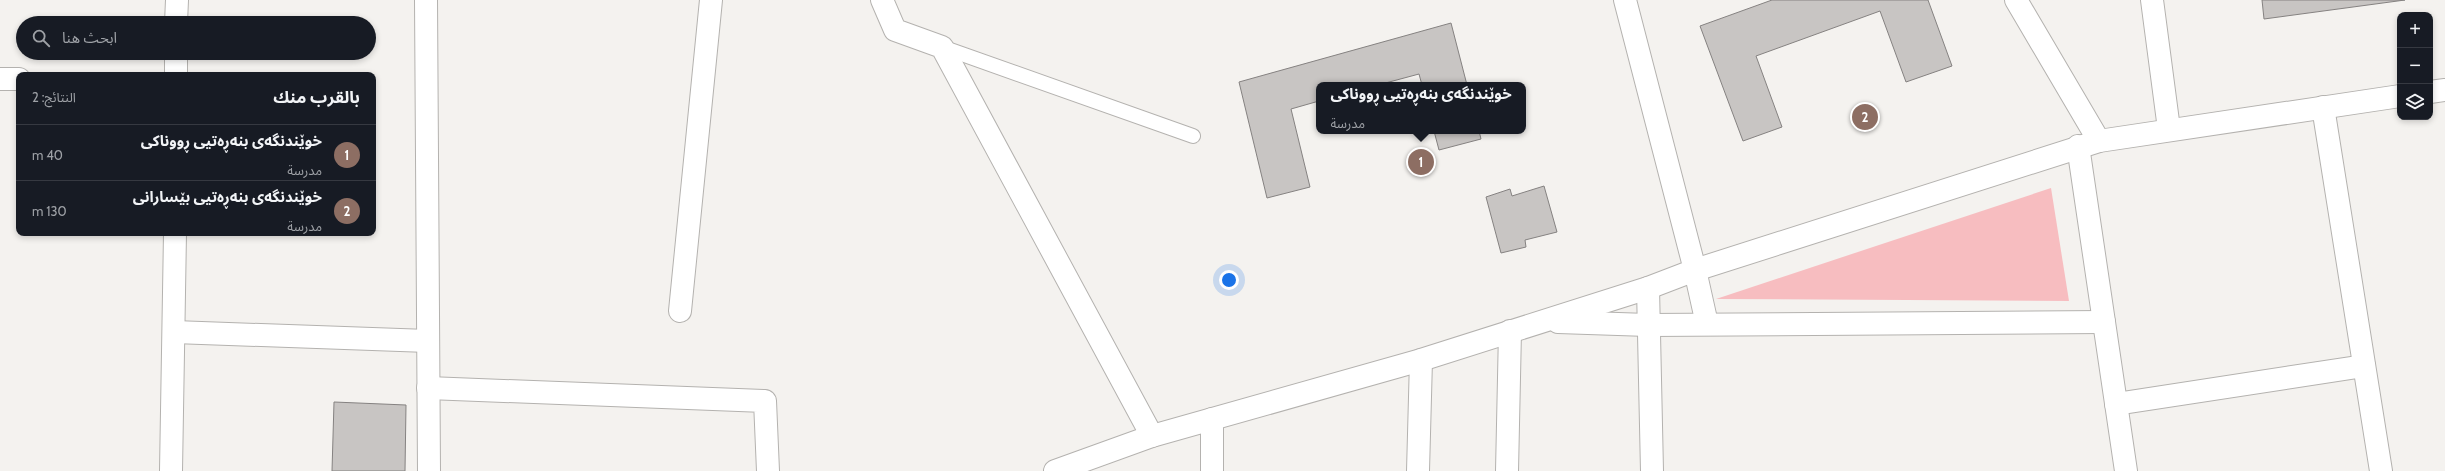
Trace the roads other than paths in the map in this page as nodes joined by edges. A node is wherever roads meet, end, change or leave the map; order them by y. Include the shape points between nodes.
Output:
1 (177, 0) edge
2 (426, 0) edge
3 (711, 0) edge
4 (882, 0) edge
5 (1626, 0) edge
6 (2016, 0) edge
7 (2152, 0) edge
8 (176, 16) edge
9 (942, 47) junction
10 (176, 60) edge
11 (176, 72) edge
12 (0, 79) edge
13 (16, 79) edge
14 (2445, 90) edge
15 (2433, 92) edge
16 (2397, 96) edge
17 (2322, 107) junction
18 (2169, 129) junction
19 (1193, 136) dead end
20 (2099, 141) junction
21 (2078, 146) junction
22 (175, 236) edge
23 (1695, 270) junction
24 (1648, 288) junction
25 (680, 311) dead end
26 (1541, 322) junction
27 (2104, 322) junction
28 (1707, 324) junction
29 (1648, 325) junction
30 (1510, 331) junction
31 (174, 332) junction
32 (428, 341) junction
33 (1421, 360) junction
34 (2364, 366) junction
35 (428, 388) junction
36 (2116, 404) junction
37 (1212, 419) junction
38 (1152, 436) junction
39 (172, 471) edge
40 (429, 471) edge
41 (768, 471) edge
42 (1055, 471) edge
43 (1212, 471) edge
44 (1418, 471) edge
45 (1507, 471) edge
46 (1652, 471) edge
47 (2126, 471) edge
48 (2381, 471) edge

1 - 8 street
2 - 32 street
3 - 25 street
4 - 9 street via 895,30
5 - 23 street
6 - 20 street
7 - 18 street
9 - 19 lane
9 - 38 street
10 - 11 street
12 - 13 street
14 - 15 street
16 - 17 street
17 - 18 street
17 - 34 street
18 - 20 street
20 - 21 street
21 - 23 street
21 - 27 street
22 - 31 street
23 - 24 street
23 - 28 street
24 - 26 street
24 - 29 street
26 - 29 street
26 - 30 street
27 - 28 street
27 - 36 street
28 - 29 street
29 - 46 street
30 - 33 street
30 - 45 street
31 - 32 street
31 - 39 street
32 - 35 street
33 - 37 street
33 - 44 street
34 - 36 street
34 - 48 street
35 - 40 street
35 - 41 street via 765,401
36 - 47 street
37 - 38 street
37 - 43 street
38 - 42 street

